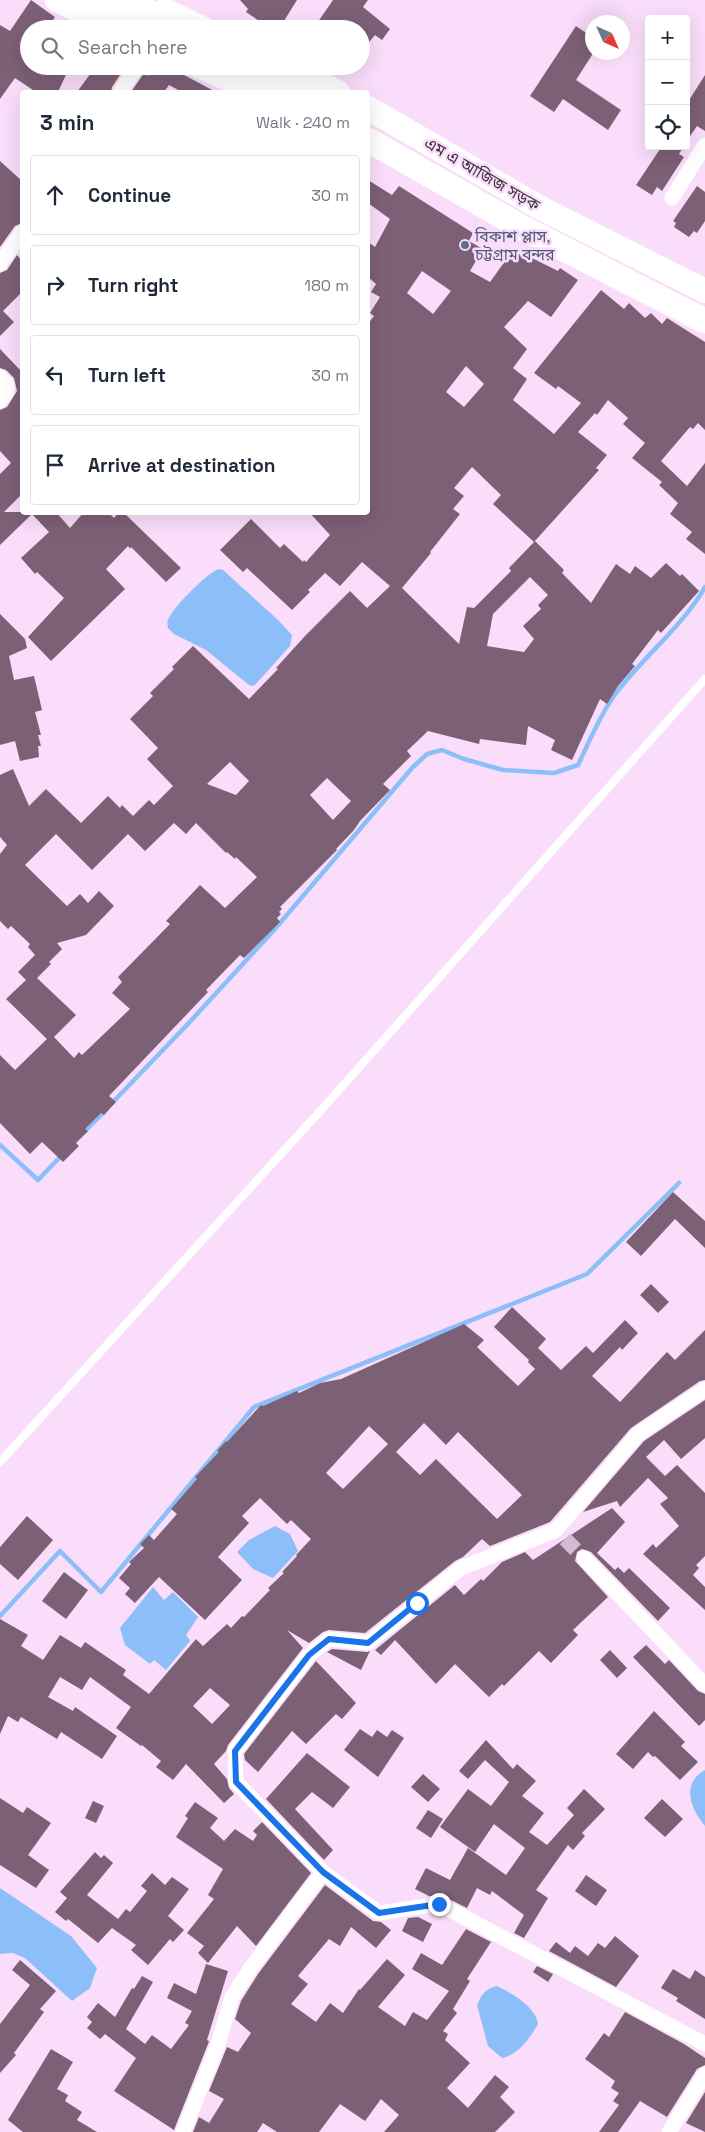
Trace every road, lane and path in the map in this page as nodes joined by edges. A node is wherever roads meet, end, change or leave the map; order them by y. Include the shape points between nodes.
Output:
1 (57, 0) edge
2 (83, 0) edge
3 (123, 0) edge
4 (143, 0) edge
5 (98, 20) edge
6 (124, 20) edge
7 (165, 20) edge
8 (185, 20) edge
9 (132, 75) edge
10 (219, 75) edge
11 (239, 75) edge
12 (281, 75) edge
13 (302, 75) edge
14 (121, 90) edge
15 (252, 90) edge
16 (272, 90) edge
17 (312, 90) edge
18 (334, 90) edge
19 (370, 109) edge
20 (370, 122) edge
21 (370, 141) edge
22 (705, 145) edge
23 (370, 151) edge
24 (672, 198) dead end
25 (20, 235) edge
26 (0, 264) edge
27 (705, 291) edge
28 (705, 301) edge
29 (705, 320) edge
30 (705, 330) edge
31 (0, 377) edge
32 (0, 401) edge
33 (705, 679) edge
34 (705, 1389) edge
35 (0, 1462) edge
36 (584, 1558) tunnel mouth
37 (705, 1686) edge
38 (323, 1872) junction
39 (705, 2044) edge
40 (705, 2074) edge
41 (183, 2132) edge
42 (669, 2132) edge

1 - 5 main road
2 - 6 highway
3 - 7 highway
4 - 8 main road
9 - 14 street
10 - 15 main road
11 - 16 highway
12 - 17 highway
13 - 18 main road
19 - 27 main road, এম এ আজিজ সড়ক via 537,206
20 - 28 highway via 532,215
21 - 29 highway via 523,228
22 - 24 street
23 - 30 main road via 518,234
25 - 26 street
31 - 32 street via 7,392
33 - 35 lane via 322,1109
34 - 38 street via 638,1434 561,1534 461,1568 368,1643 329,1639 309,1655 235,1751 236,1782
36 - 37 street
38 - 39 street via 379,1913 439,1904
38 - 41 street via 232,1997 217,2047
40 - 42 street

